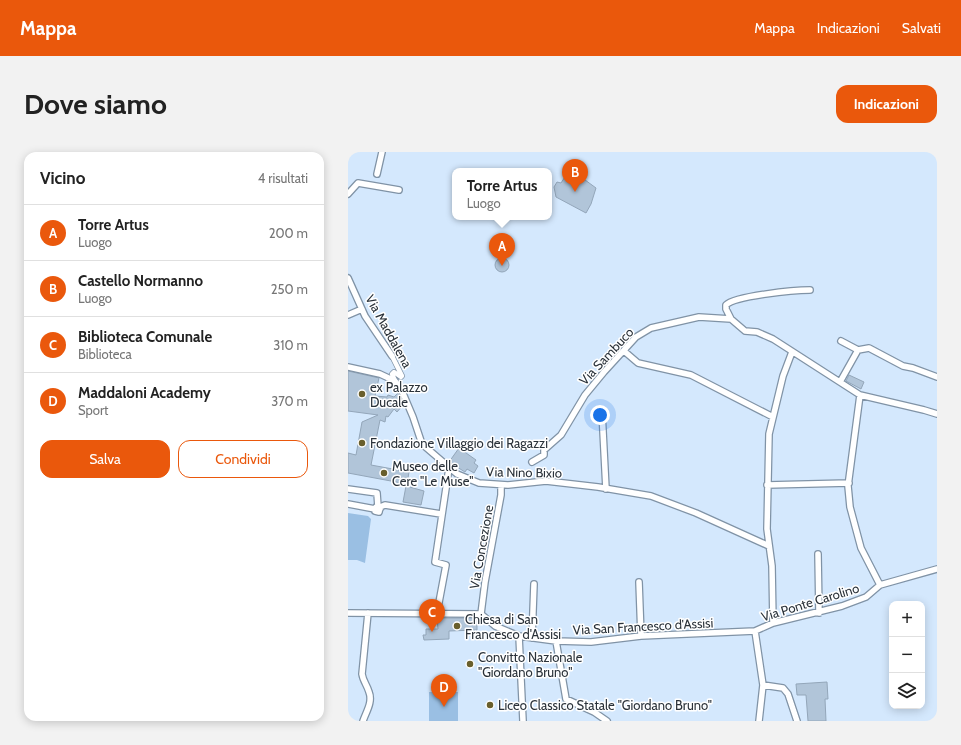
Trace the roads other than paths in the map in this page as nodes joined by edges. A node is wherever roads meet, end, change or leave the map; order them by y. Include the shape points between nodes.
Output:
1 (382, 152) edge
2 (377, 174) dead end
3 (399, 190) dead end
4 (348, 194) edge
5 (348, 278) edge
6 (810, 290) dead end
7 (362, 309) junction
8 (348, 315) edge
9 (731, 319) junction
10 (841, 341) dead end
11 (858, 350) junction
12 (624, 351) junction
13 (792, 352) junction
14 (392, 356) joint
15 (348, 366) edge
16 (937, 377) edge
17 (395, 381) junction
18 (840, 382) junction
19 (860, 396) junction
20 (602, 412) dead end
21 (937, 414) edge
22 (773, 417) junction
23 (532, 462) dead end
24 (449, 468) junction
25 (849, 483) junction
26 (501, 485) junction
27 (767, 485) junction
28 (348, 488) edge
29 (606, 489) junction
30 (348, 504) edge
31 (377, 508) junction
32 (441, 514) junction
33 (769, 546) junction
34 (818, 554) dead end
35 (937, 569) edge
36 (639, 582) dead end
37 (534, 584) dead end
38 (880, 585) junction
39 (348, 613) edge
40 (368, 613) junction
41 (437, 613) junction
42 (481, 614) junction
43 (819, 614) junction
44 (773, 623) junction
45 (755, 631) junction
46 (519, 636) junction
47 (641, 636) junction
48 (532, 638) junction
49 (556, 641) junction
50 (763, 685) junction
51 (363, 721) edge
52 (523, 721) edge
53 (607, 721) edge
54 (759, 721) edge
55 (797, 721) edge

1 - 2 street
3 - 4 street via 358,184
5 - 7 street, Via Maddalena
6 - 9 street via 755,296 729,302 726,310
7 - 8 street
7 - 14 street, Via Maddalena
9 - 12 street, Via Sambuco via 699,317 651,328 636,337
9 - 13 street via 745,331 764,335
10 - 11 street
11 - 16 street via 869,348 903,366
11 - 18 street
12 - 22 street via 638,362 692,375
12 - 23 street, Via Sambuco via 585,395 561,436 544,450 544,455
13 - 18 street
13 - 22 street
14 - 17 street, Via Maddalena via 402,376 394,372 392,374
15 - 17 street via 380,374
17 - 24 street, Via Nino Bixio via 414,417 422,444
18 - 19 street
19 - 21 street
19 - 25 street
20 - 29 street
22 - 27 street via 769,434
24 - 26 street, Via Nino Bixio via 479,483
24 - 32 street
25 - 27 street
25 - 38 street via 855,532
26 - 29 street, Via Nino Bixio via 546,481
26 - 42 street, Via Concezione
27 - 33 street
28 - 31 street via 377,493
29 - 33 street, Via Nino Bixio via 651,496
30 - 31 street
31 - 32 street via 385,505
32 - 41 street via 434,562 446,565
33 - 44 street
34 - 43 street
35 - 38 street, Via Ponte Carolino
36 - 47 street
37 - 48 street
38 - 43 street, Via Ponte Carolino via 866,597
39 - 40 street
40 - 41 street
40 - 51 street via 362,679 370,693 370,701
41 - 42 street
42 - 46 street, Via San Francesco d'Assisi via 495,626
43 - 44 street, Via Ponte Carolino
44 - 45 street, Via Ponte Carolino
45 - 47 street, Via San Francesco d'Assisi
45 - 50 street
46 - 48 street, Via San Francesco d'Assisi
46 - 52 street
47 - 49 street, Via San Francesco d'Assisi via 592,642
48 - 49 street, Via San Francesco d'Assisi
49 - 53 street via 566,699
50 - 54 street
50 - 55 street via 783,688 788,694

